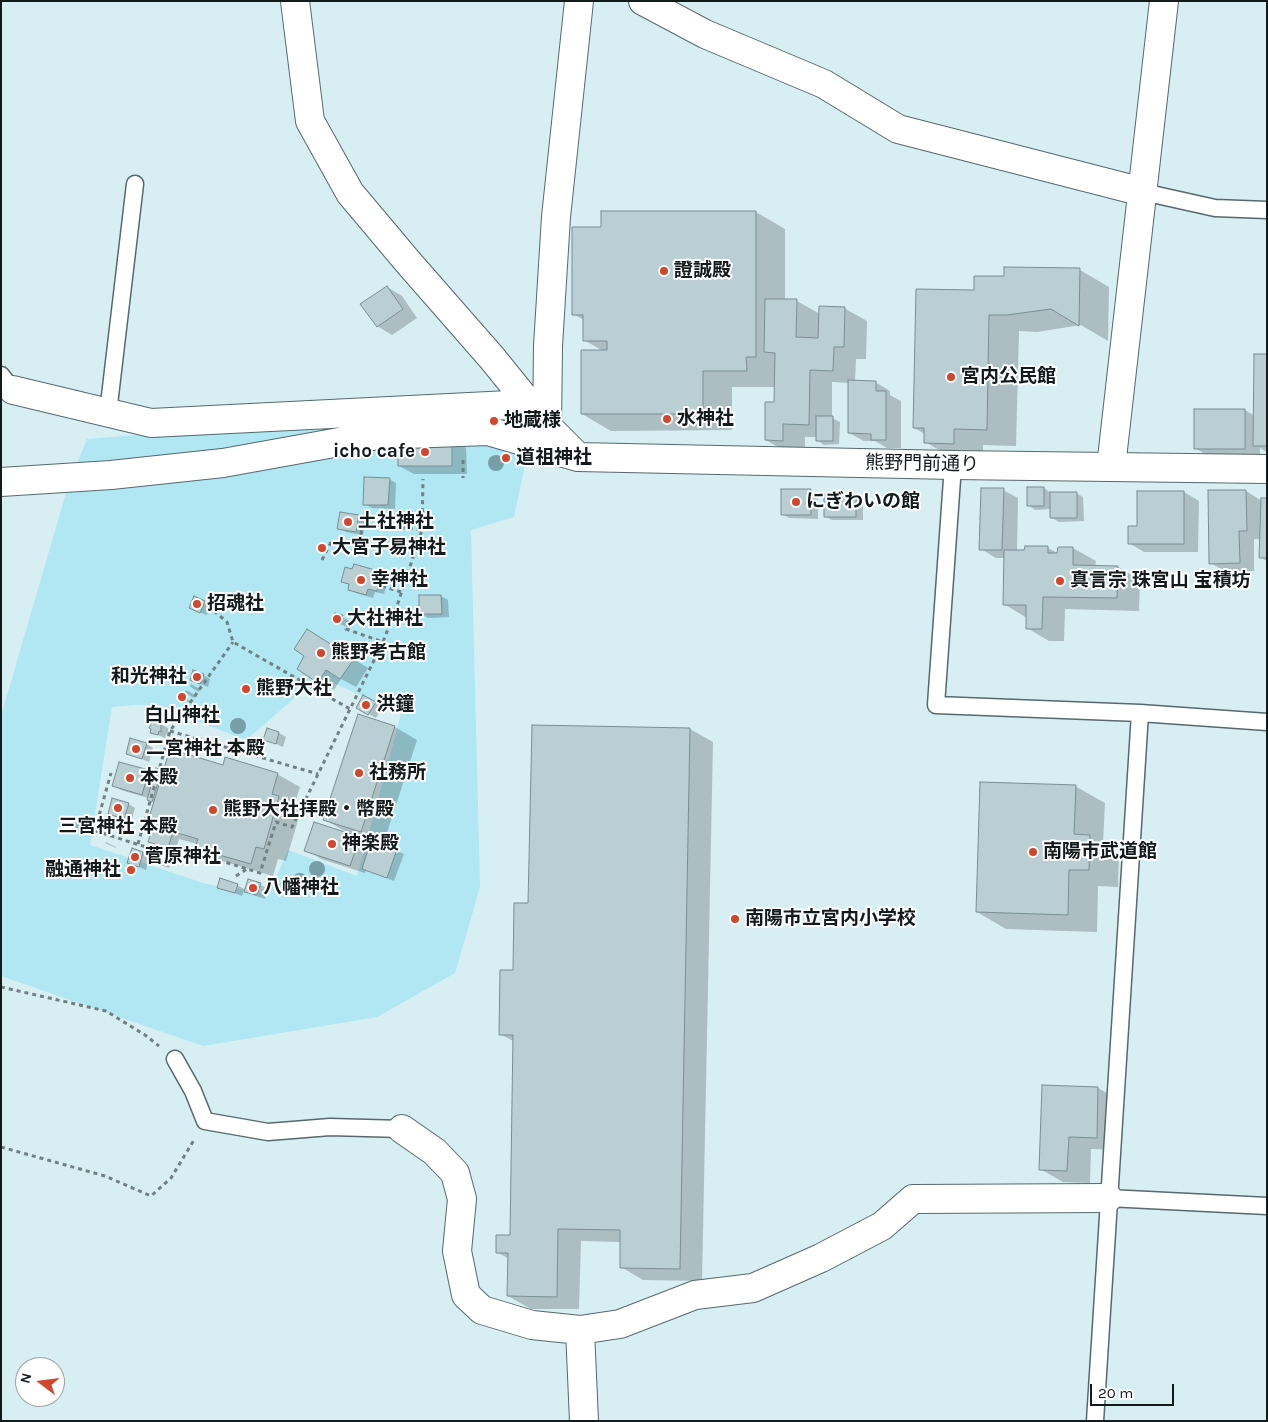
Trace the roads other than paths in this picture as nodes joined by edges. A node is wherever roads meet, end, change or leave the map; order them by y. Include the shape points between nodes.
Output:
1 (295, 1) edge
2 (579, 1) edge
3 (643, 1) edge
4 (1164, 1) edge
5 (135, 184) dead end
6 (1143, 192) junction
7 (1267, 210) edge
8 (7, 383) edge
9 (528, 404) junction
10 (108, 412) junction
11 (547, 426) junction
12 (578, 457) junction
13 (952, 465) junction
14 (1111, 467) junction
15 (1267, 469) edge
16 (1, 482) edge
17 (1140, 714) junction
18 (1267, 722) edge
19 (175, 1059) road end
20 (402, 1129) joint
21 (1108, 1198) junction
22 (1267, 1206) edge
23 (580, 1330) junction
24 (584, 1421) edge
25 (1094, 1421) edge

1 - 9 street via 310,121 350,193
2 - 11 street via 556,217
3 - 6 street via 705,34 824,84 898,129
4 - 6 street
5 - 10 lane
6 - 7 lane via 1215,208
6 - 14 street
8 - 10 street
9 - 10 street via 150,422
9 - 11 street
11 - 12 street
12 - 13 street, 熊野門前通り
12 - 16 street, 熊野門前通り via 488,431 378,435 223,463
13 - 14 street, 熊野門前通り
13 - 17 lane via 936,704
14 - 15 street, 熊野門前通り
17 - 18 lane
17 - 21 lane
19 - 20 lane via 194,1091 205,1121 268,1132 330,1127
20 - 23 street via 435,1152 455,1173 462,1199 457,1251 466,1295 482,1310 532,1325
21 - 22 lane
21 - 23 street via 912,1199 882,1226 753,1288 695,1295 620,1324
21 - 25 lane
23 - 24 street

